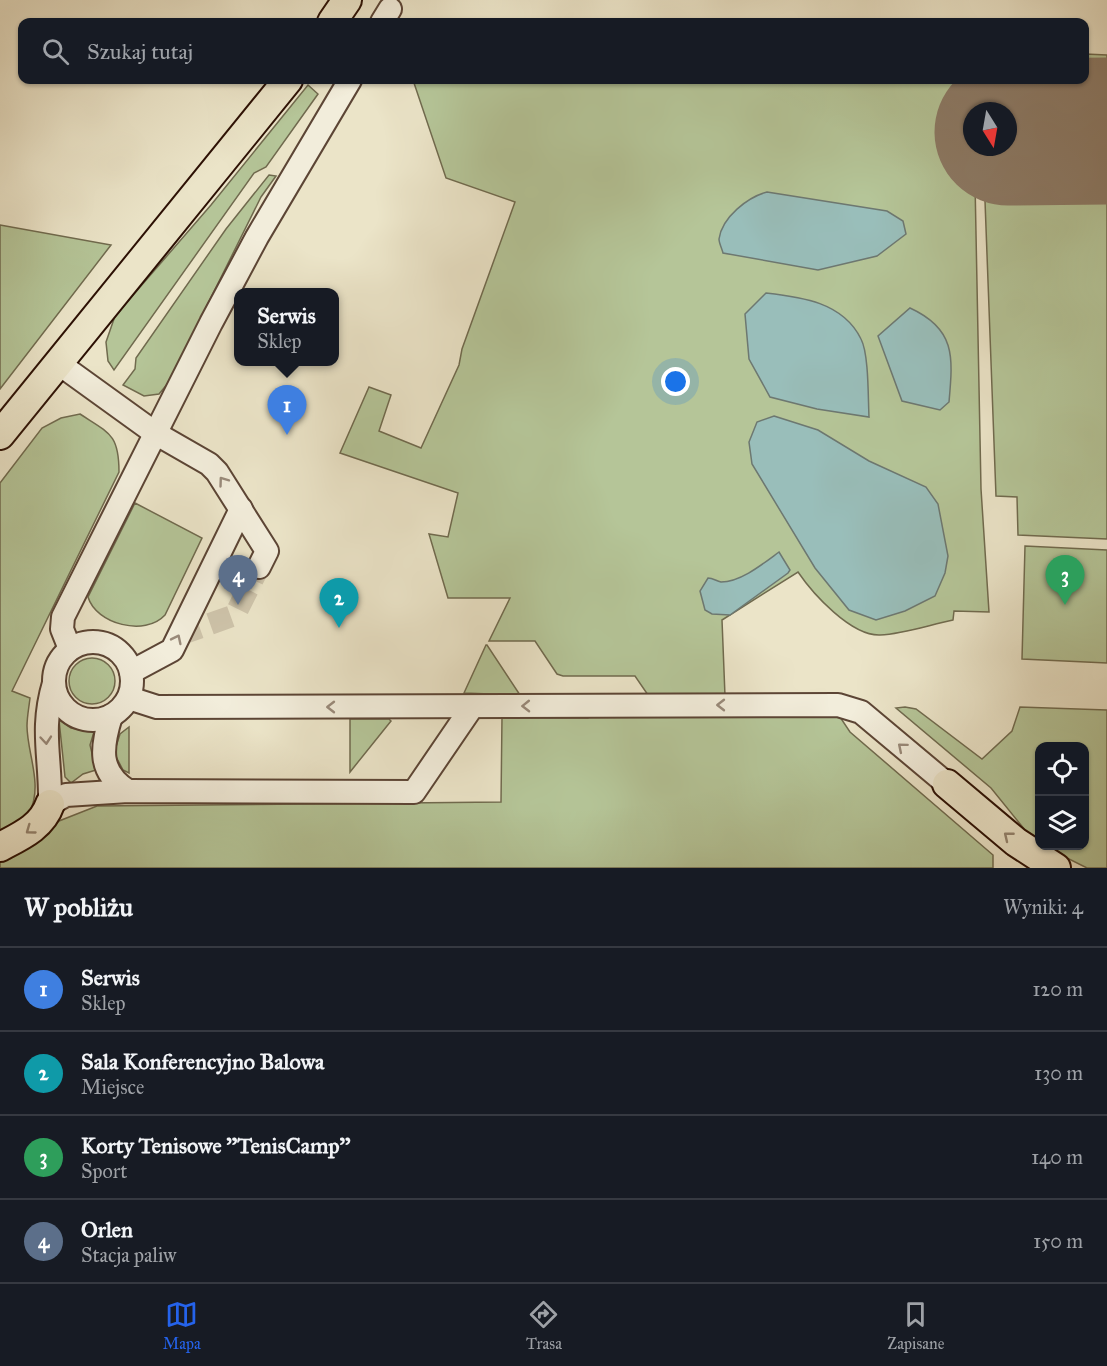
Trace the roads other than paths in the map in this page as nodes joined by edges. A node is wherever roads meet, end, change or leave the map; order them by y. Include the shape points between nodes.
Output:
1 (347, 0) edge
2 (335, 18) edge
3 (285, 84) edge
4 (348, 84) edge
5 (58, 363) junction
6 (155, 433) junction
7 (0, 435) edge
8 (241, 508) junction
9 (259, 567) tunnel mouth
10 (70, 649) junction
11 (131, 672) junction
12 (54, 683) junction
13 (129, 698) junction
14 (472, 706) junction
15 (111, 716) junction
16 (947, 784) joint
17 (128, 791) junction
18 (50, 804) junction
19 (0, 847) edge
20 (1056, 868) edge

1 - 2 main road
3 - 5 main road
4 - 6 lane via 257,237
5 - 6 lane
5 - 7 main road
8 -> 6 lane via 209,464
6 - 10 lane via 63,617 62,629
8 - 9 lane via 267,551
11 -> 8 lane via 172,650
10 - 11 lane via 94,642 107,644 118,651
10 - 12 lane via 55,670
11 - 13 lane
12 - 15 lane via 60,701 73,715 92,720
12 -> 18 lane via 45,733
14 -> 13 lane via 157,707
13 - 15 lane
16 -> 14 lane via 861,712 838,705
14 - 17 lane via 414,792
15 - 17 lane via 104,745 108,775
20 -> 16 main road via 1016,842
17 - 18 lane via 66,795
18 -> 19 main road via 34,827

